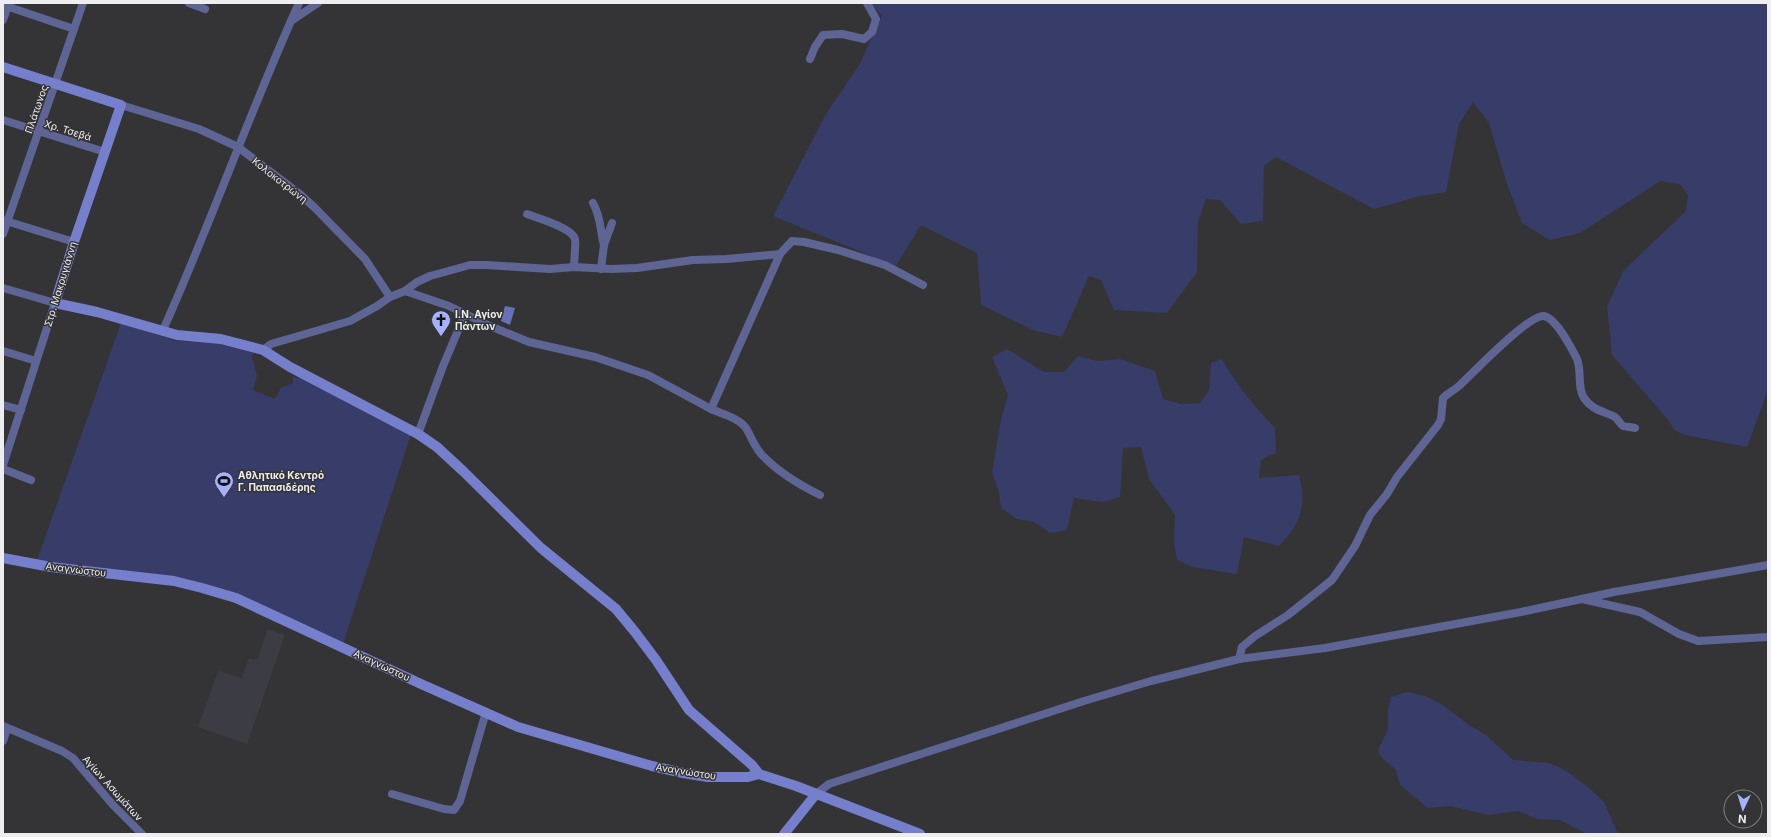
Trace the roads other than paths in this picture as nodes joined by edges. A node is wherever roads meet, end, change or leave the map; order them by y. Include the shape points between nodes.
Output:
1 (83, 3) edge
2 (189, 3) edge
3 (299, 3) edge
4 (318, 3) edge
5 (867, 3) edge
6 (6, 5) edge
7 (205, 9) dead end
8 (3, 20) edge
9 (290, 22) junction
10 (74, 29) junction
11 (810, 58) dead end
12 (3, 67) edge
13 (56, 83) junction
14 (121, 105) junction
15 (3, 120) edge
16 (39, 132) junction
17 (238, 147) junction
18 (105, 152) junction
19 (593, 203) dead end
20 (527, 214) dead end
21 (5, 220) edge
22 (612, 223) dead end
23 (3, 234) edge
24 (74, 242) junction
25 (604, 245) junction
26 (780, 254) junction
27 (574, 268) junction
28 (601, 269) junction
29 (923, 285) dead end
30 (3, 288) edge
31 (405, 291) junction
32 (390, 297) junction
33 (55, 303) junction
34 (465, 314) junction
35 (163, 330) junction
36 (3, 350) edge
37 (263, 350) junction
38 (36, 361) junction
39 (3, 405) edge
40 (21, 410) junction
41 (711, 410) junction
42 (1635, 428) dead end
43 (418, 434) junction
44 (3, 465) edge
45 (3, 470) edge
46 (31, 480) dead end
47 (820, 495) dead end
48 (3, 558) edge
49 (1768, 565) edge
50 (1579, 598) junction
51 (1768, 637) edge
52 (1239, 659) junction
53 (486, 712) junction
54 (5, 728) edge
55 (3, 741) edge
56 (759, 774) junction
57 (392, 794) dead end
58 (816, 794) junction
59 (142, 834) edge
60 (784, 834) edge
61 (920, 834) edge

1 - 10 street, Πλάτωνος
2 - 7 street
3 - 9 street
4 - 9 street
5 - 11 street via 876,19 872,32 864,39 842,34 823,35
6 - 8 street
6 - 10 street
9 - 17 street
10 - 13 street, Πλάτωνος
12 - 13 street, Κολοκοτρώνη
13 - 14 street, Κολοκοτρώνη
13 - 16 street, Πλάτωνος
14 - 17 street, Κολοκοτρώνη via 199,129
14 - 18 street, Στρ. Μακρυγιάννη
15 - 16 street, Χρ. Τσεβά
16 - 18 street, Χρ. Τσεβά
16 - 21 street, Πλάτωνος
17 - 32 street, Κολοκοτρώνη via 315,208 365,259
17 - 35 street via 188,275
18 - 24 street, Στρ. Μακρυγιάννη
19 - 25 street via 601,219
20 - 27 street via 572,233 576,239
21 - 23 street, Πλάτωνος
21 - 24 street
22 - 25 street
24 - 33 street, Στρ. Μακρυγιάννη
25 - 28 street
26 - 28 street via 693,260 638,268
26 - 29 street via 792,241 804,242 885,265
26 - 41 street
27 - 28 street
27 - 31 street via 470,265 430,276
30 - 33 street
31 - 32 street
31 - 34 street
32 - 37 street via 350,321 285,339
33 - 35 street
33 - 38 street, Στρ. Μακρυγιάννη
34 - 41 street via 529,342 595,357 648,375
34 - 43 street
35 - 37 street via 189,336 221,338
36 - 38 street
37 - 43 street via 290,367
38 - 40 street, Στρ. Μακρυγιάννη
39 - 40 street
40 - 44 street, Στρ. Μακρυγιάννη
41 - 47 street via 739,422 745,427 764,458 798,483
42 - 52 street via 1622,426 1616,418 1599,412 1590,405 1581,392 1577,360 1555,324 1544,316 1533,320 1515,332 1444,398 1438,425 1370,515 1355,546 1332,580 1242,647
43 - 56 street via 463,471 541,548 616,609 652,655 689,710
45 - 46 street
48 - 53 street, Αναγνώστου via 51,567 174,581 236,598
49 - 50 street
50 - 51 street via 1640,612 1679,634 1698,641
50 - 52 street via 1521,612 1325,648
52 - 58 street via 1151,681 1069,706 829,784
53 - 56 street, Αναγνώστου via 524,729 652,766 708,777 748,777
53 - 57 street via 460,801 454,810
54 - 55 street
54 - 59 street, Αγίων Ασωμάτων via 73,758 112,805
56 - 58 street
58 - 60 street
58 - 61 street

